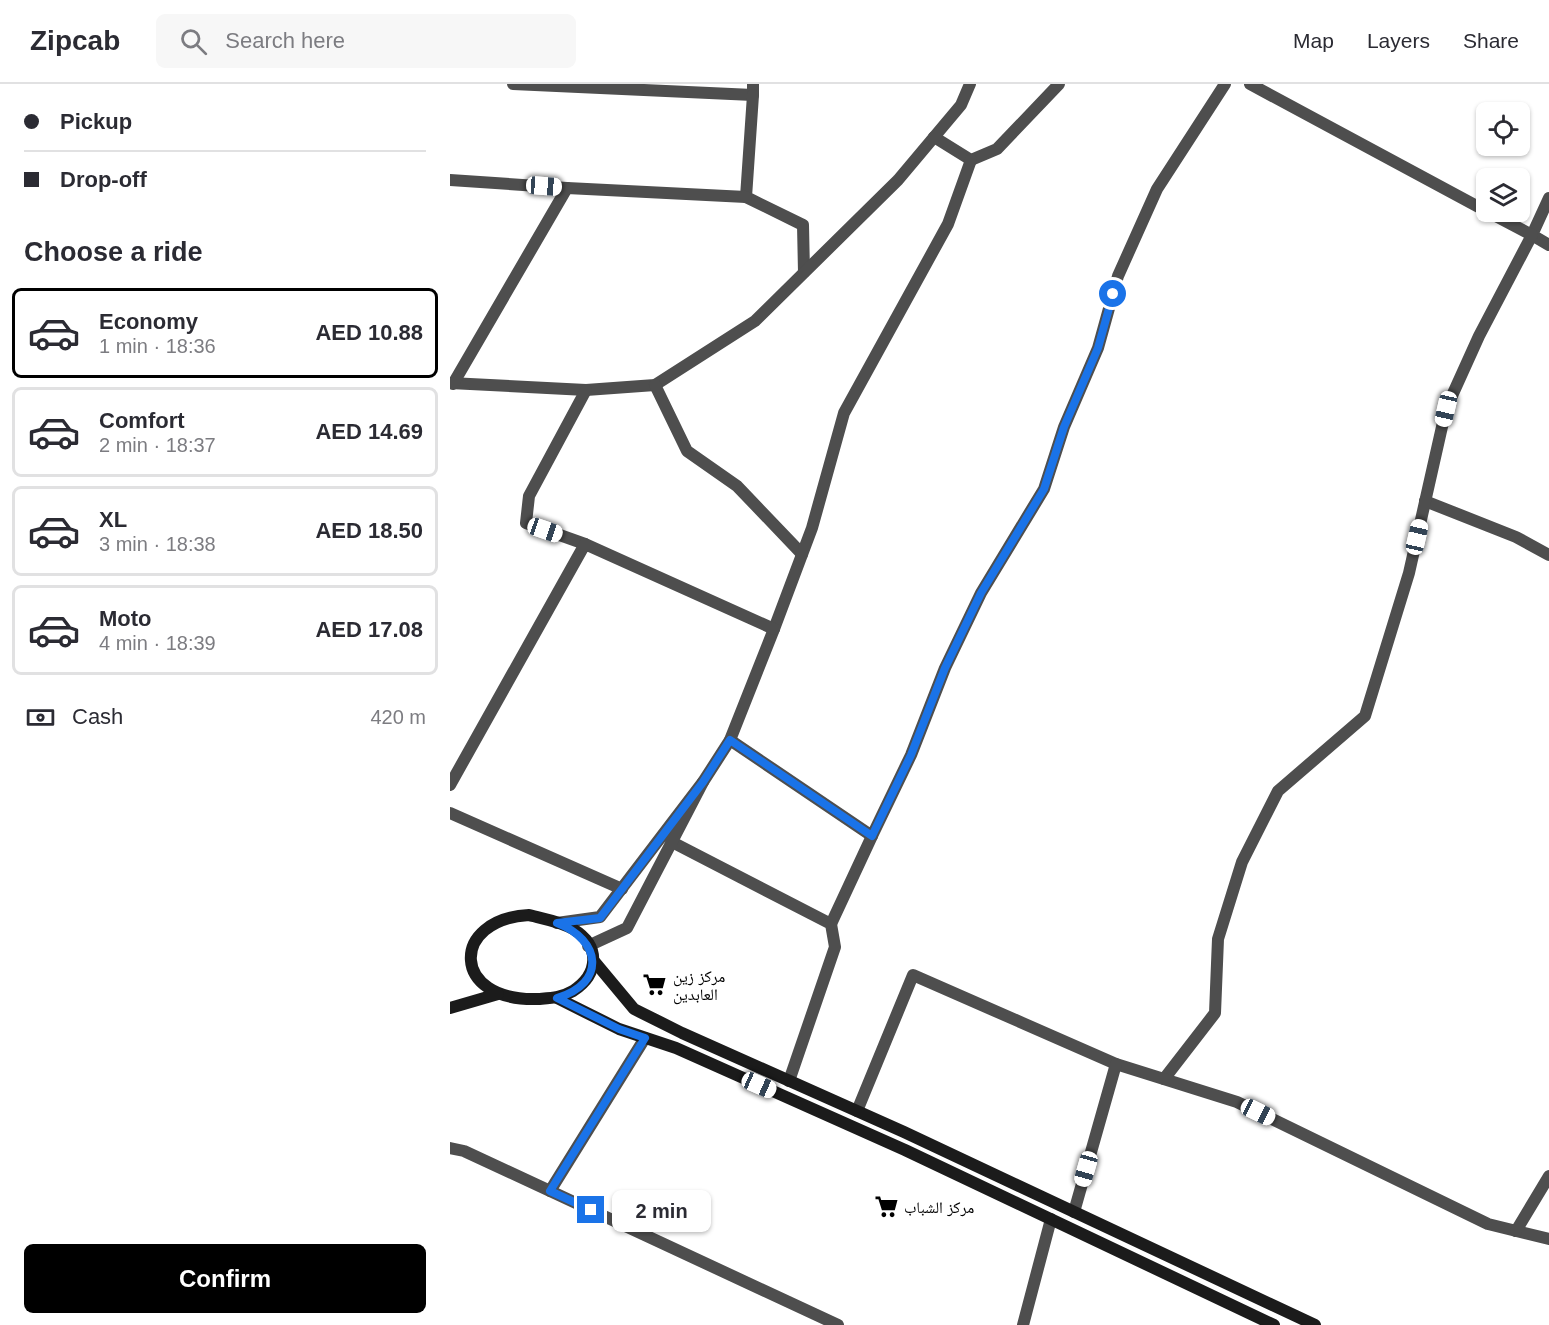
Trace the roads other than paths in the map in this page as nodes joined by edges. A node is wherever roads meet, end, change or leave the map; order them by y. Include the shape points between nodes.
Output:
1 (513, 84) edge
2 (970, 84) edge
3 (1059, 84) edge
4 (1225, 84) edge
5 (1250, 84) edge
6 (753, 89) edge
7 (934, 137) junction
8 (971, 160) junction
9 (450, 180) edge
10 (567, 188) junction
11 (746, 197) junction
12 (1549, 198) edge
13 (1476, 205) edge
14 (1508, 222) edge
15 (1532, 235) junction
16 (1549, 245) edge
17 (804, 272) junction
18 (452, 383) edge
19 (655, 385) junction
20 (586, 390) junction
21 (1425, 501) junction
22 (585, 544) junction
23 (802, 554) junction
24 (1549, 555) edge
25 (774, 629) junction
26 (730, 740) junction
27 (703, 782) junction
28 (450, 785) edge
29 (450, 813) edge
30 (872, 836) junction
31 (672, 842) junction
32 (622, 889) junction
33 (557, 923) junction
34 (831, 924) junction
35 (463, 937) dead end
36 (588, 946) junction
37 (456, 958) dead end
38 (594, 961) junction
39 (498, 994) junction
40 (557, 998) junction
41 (450, 1008) edge
42 (645, 1038) junction
43 (1116, 1064) junction
44 (1164, 1078) junction
45 (789, 1081) junction
46 (856, 1111) junction
47 (450, 1148) edge
48 (1549, 1176) edge
49 (550, 1191) junction
50 (1074, 1212) junction
51 (1051, 1219) junction
52 (1516, 1231) junction
53 (1549, 1239) edge
54 (838, 1325) edge
55 (1023, 1325) edge
56 (1274, 1325) edge
57 (1315, 1325) edge

1 - 6 street
2 - 7 street via 961,105
3 - 8 street via 997,149
4 - 30 street via 1157,189 1118,276 1098,348 1064,427 1044,489 981,593
5 - 13 street
6 - 11 street
7 - 8 street
7 - 17 street via 898,180
8 - 23 street via 948,224 844,413
9 - 10 street
10 - 11 street
10 - 18 street
11 - 17 street via 803,225
12 - 15 street
14 - 15 street
15 - 16 street
15 - 21 street via 1446,409
17 - 19 street via 755,321
18 - 20 street
19 - 20 street
19 - 23 street via 687,451 737,486
20 - 22 street via 529,496 526,524
21 - 24 street via 1516,537
21 - 44 street via 1409,573 1365,716 1278,791 1242,862 1218,939 1215,1013
22 - 25 street
22 - 28 street
23 - 25 street
25 - 26 street
26 - 27 street
26 - 30 street
27 - 31 street
27 - 32 street
29 - 32 street
30 - 34 street
31 - 34 street
31 - 36 street via 627,928
32 - 33 street via 600,918
33 - 35 main road via 529,915 505,916 484,921
33 - 36 main road via 573,929
34 - 45 street via 835,947
36 - 38 main road
37 - 39 main road via 478,986
38 - 40 main road via 593,971 583,984
38 - 45 main road via 634,1009
39 - 40 main road via 522,999
39 - 41 main road
40 - 42 main road
42 - 49 street
42 - 51 main road via 676,1048 905,1150
43 - 44 street
43 - 46 street via 913,975
43 - 50 street
44 - 52 street via 1237,1102 1488,1224
45 - 46 main road
46 - 50 main road
47 - 49 street
48 - 52 street
49 - 54 street
50 - 57 main road
51 - 55 street
51 - 56 main road
52 - 53 street

